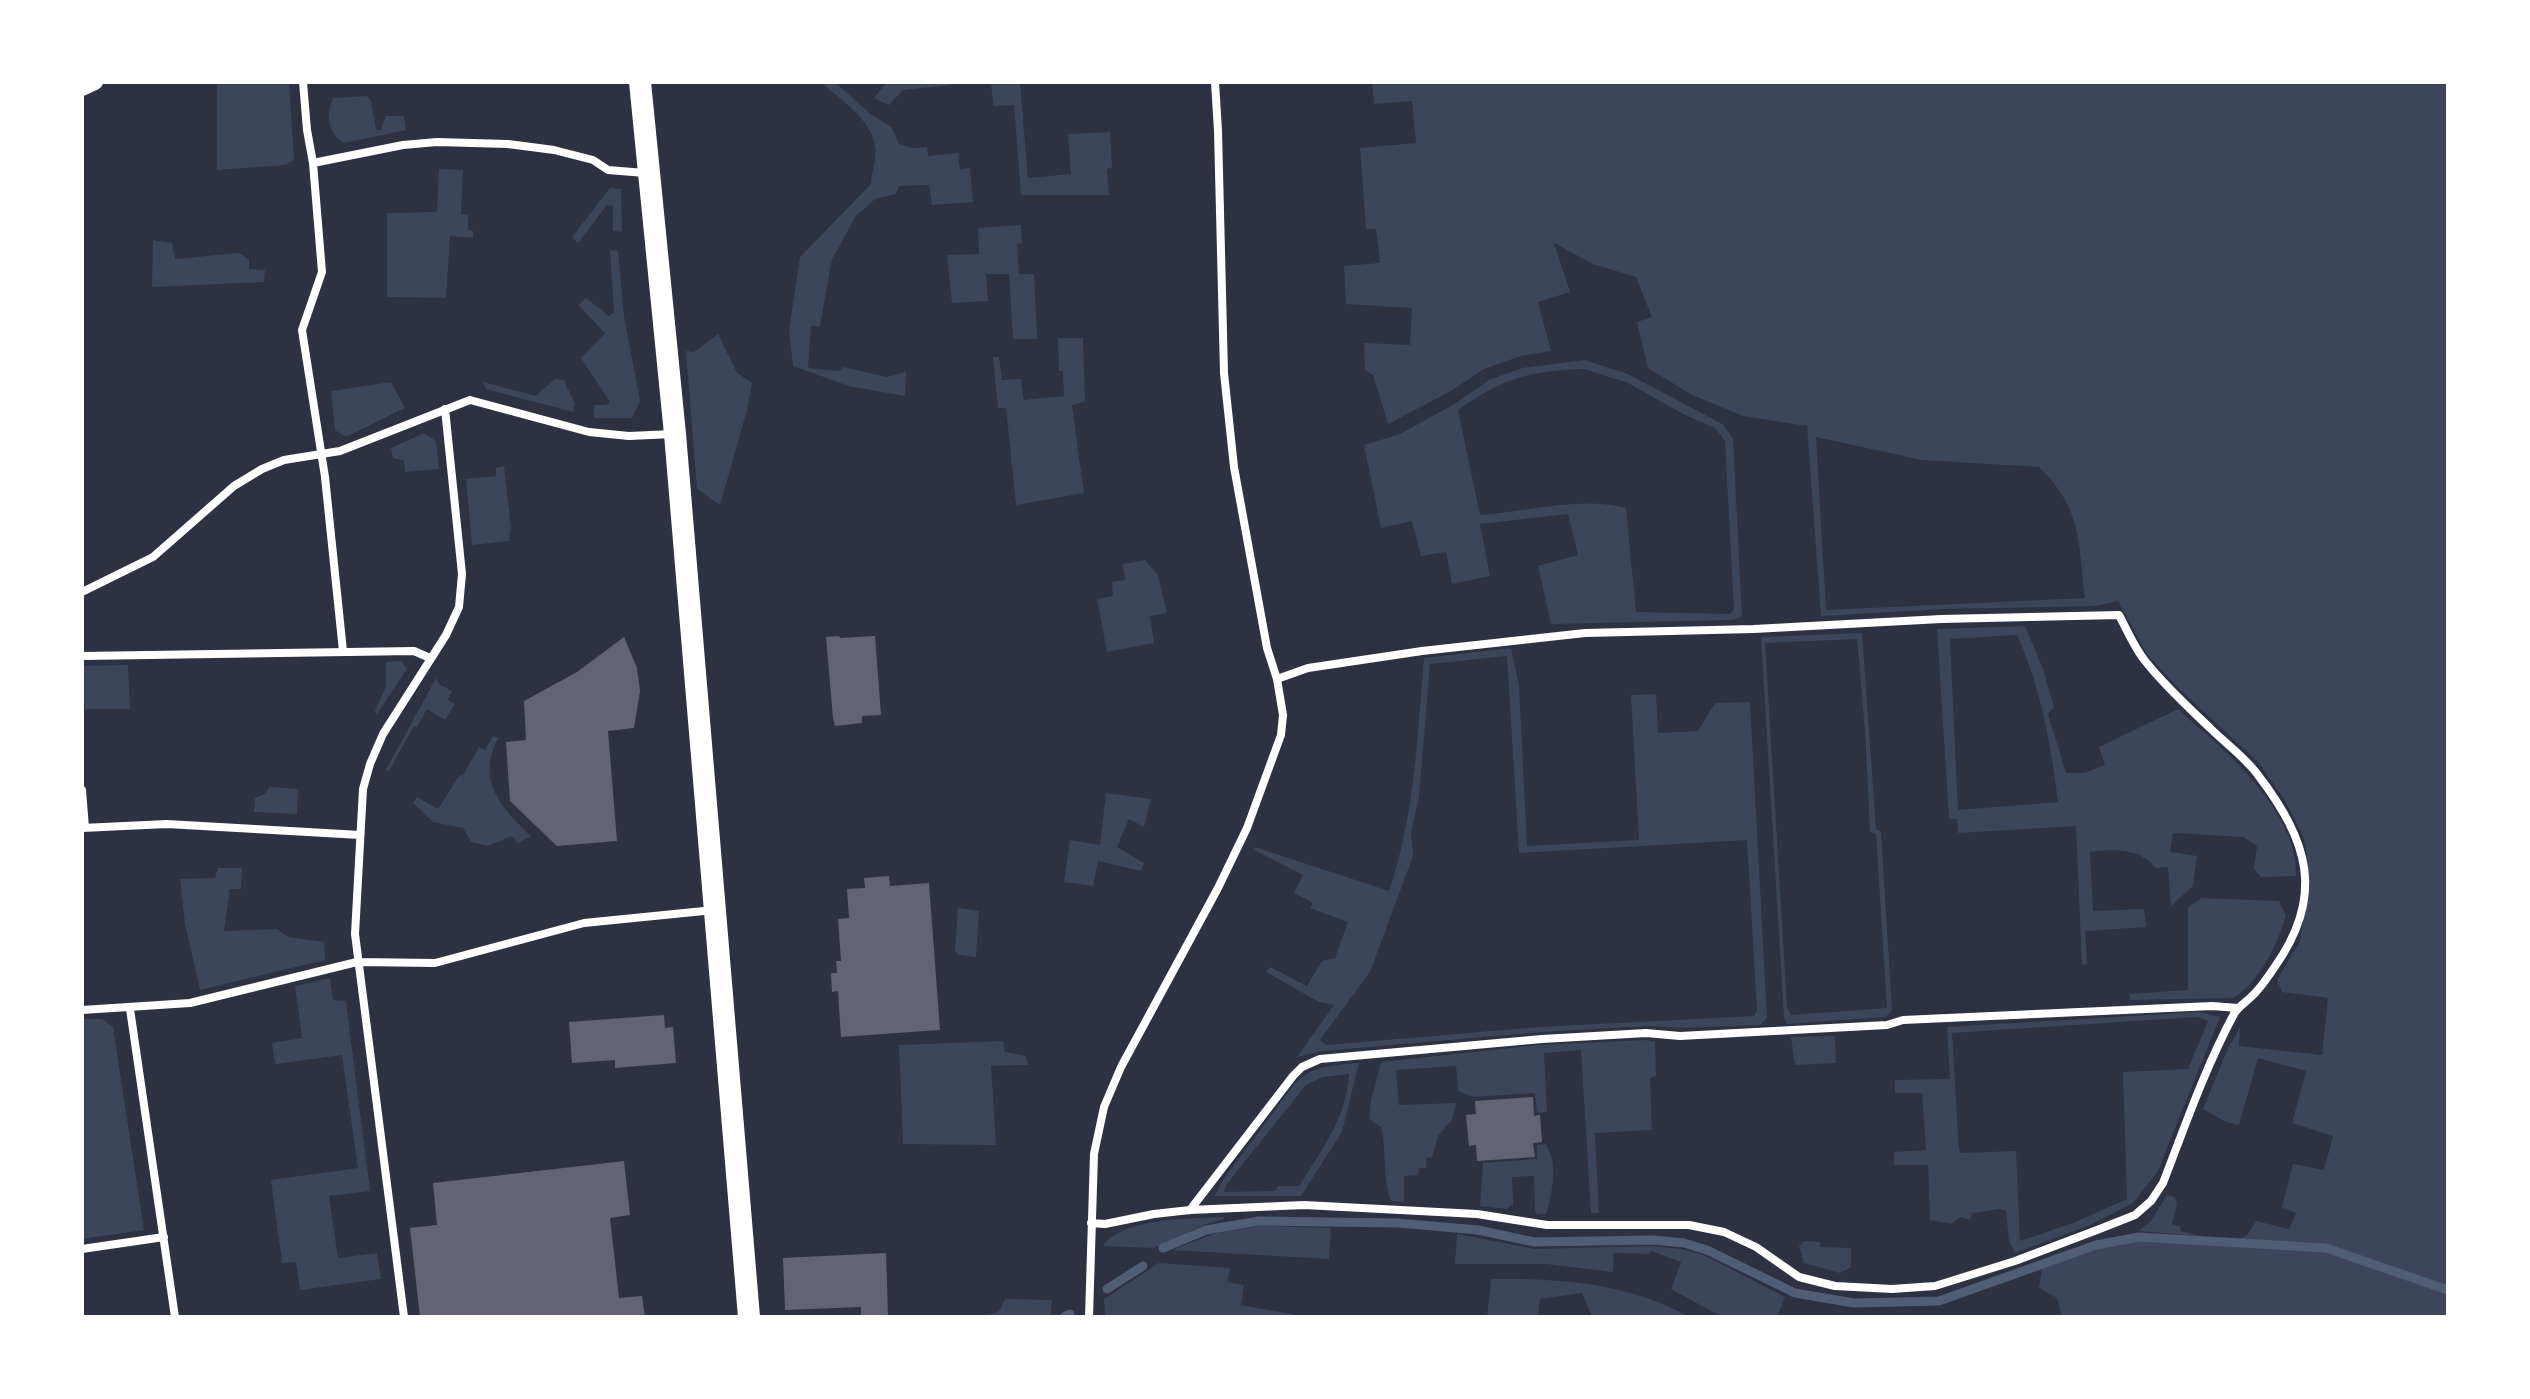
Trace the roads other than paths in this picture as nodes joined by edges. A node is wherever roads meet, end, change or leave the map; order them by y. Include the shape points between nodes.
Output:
1 (95, 82) edge
2 (303, 82) edge
3 (640, 82) edge
4 (1215, 82) edge
5 (82, 88) edge
6 (313, 163) junction
7 (649, 174) junction
8 (445, 409) junction
9 (675, 434) junction
10 (321, 454) junction
11 (82, 592) edge
12 (343, 651) junction
13 (82, 656) edge
14 (430, 658) junction
15 (1277, 679) junction
16 (82, 790) edge
17 (84, 828) edge
18 (360, 835) junction
19 (716, 910) junction
20 (357, 962) junction
21 (2238, 1008) junction
22 (130, 1009) junction
23 (82, 1010) edge
24 (1190, 1210) junction
25 (1091, 1223) junction
26 (164, 1237) junction
27 (82, 1249) edge
28 (175, 1317) edge
29 (404, 1317) edge
30 (749, 1317) edge
31 (1089, 1317) edge

1 - 5 main road
2 - 6 street
3 - 7 highway
4 - 15 street via 1227,404 1234,467
6 - 7 street via 403,145 466,143 554,150 593,160 608,170
6 - 10 street via 322,272 302,330
7 - 9 highway
8 - 9 street via 470,400 589,432
8 - 10 street
8 - 14 street via 462,574 459,607
9 - 19 highway
10 - 11 street via 262,469 234,486 153,557
10 - 12 street
12 - 13 street
12 - 14 street via 414,651
14 - 18 street via 370,764
15 - 21 street via 1308,668 1585,633 2119,615 2144,660 2256,771 2282,809 2305,859 2305,887 2294,935
15 - 25 street via 1281,735 1247,828 1104,1107 1094,1154
16 - 17 street
17 - 18 street via 167,824
18 - 20 street
19 - 20 street via 584,923 435,963
19 - 30 highway
20 - 22 street via 190,1003
20 - 29 street
21 - 24 street via 1903,1020 1749,1034 1572,1037 1320,1059 1293,1076
21 - 24 street via 2151,1201 2110,1225 1935,1286 1835,1286 1799,1277 1724,1232 1689,1225 1547,1225 1477,1214 1304,1205
22 - 23 street
22 - 26 street
24 - 25 street
25 - 31 street
26 - 27 street
26 - 28 street

